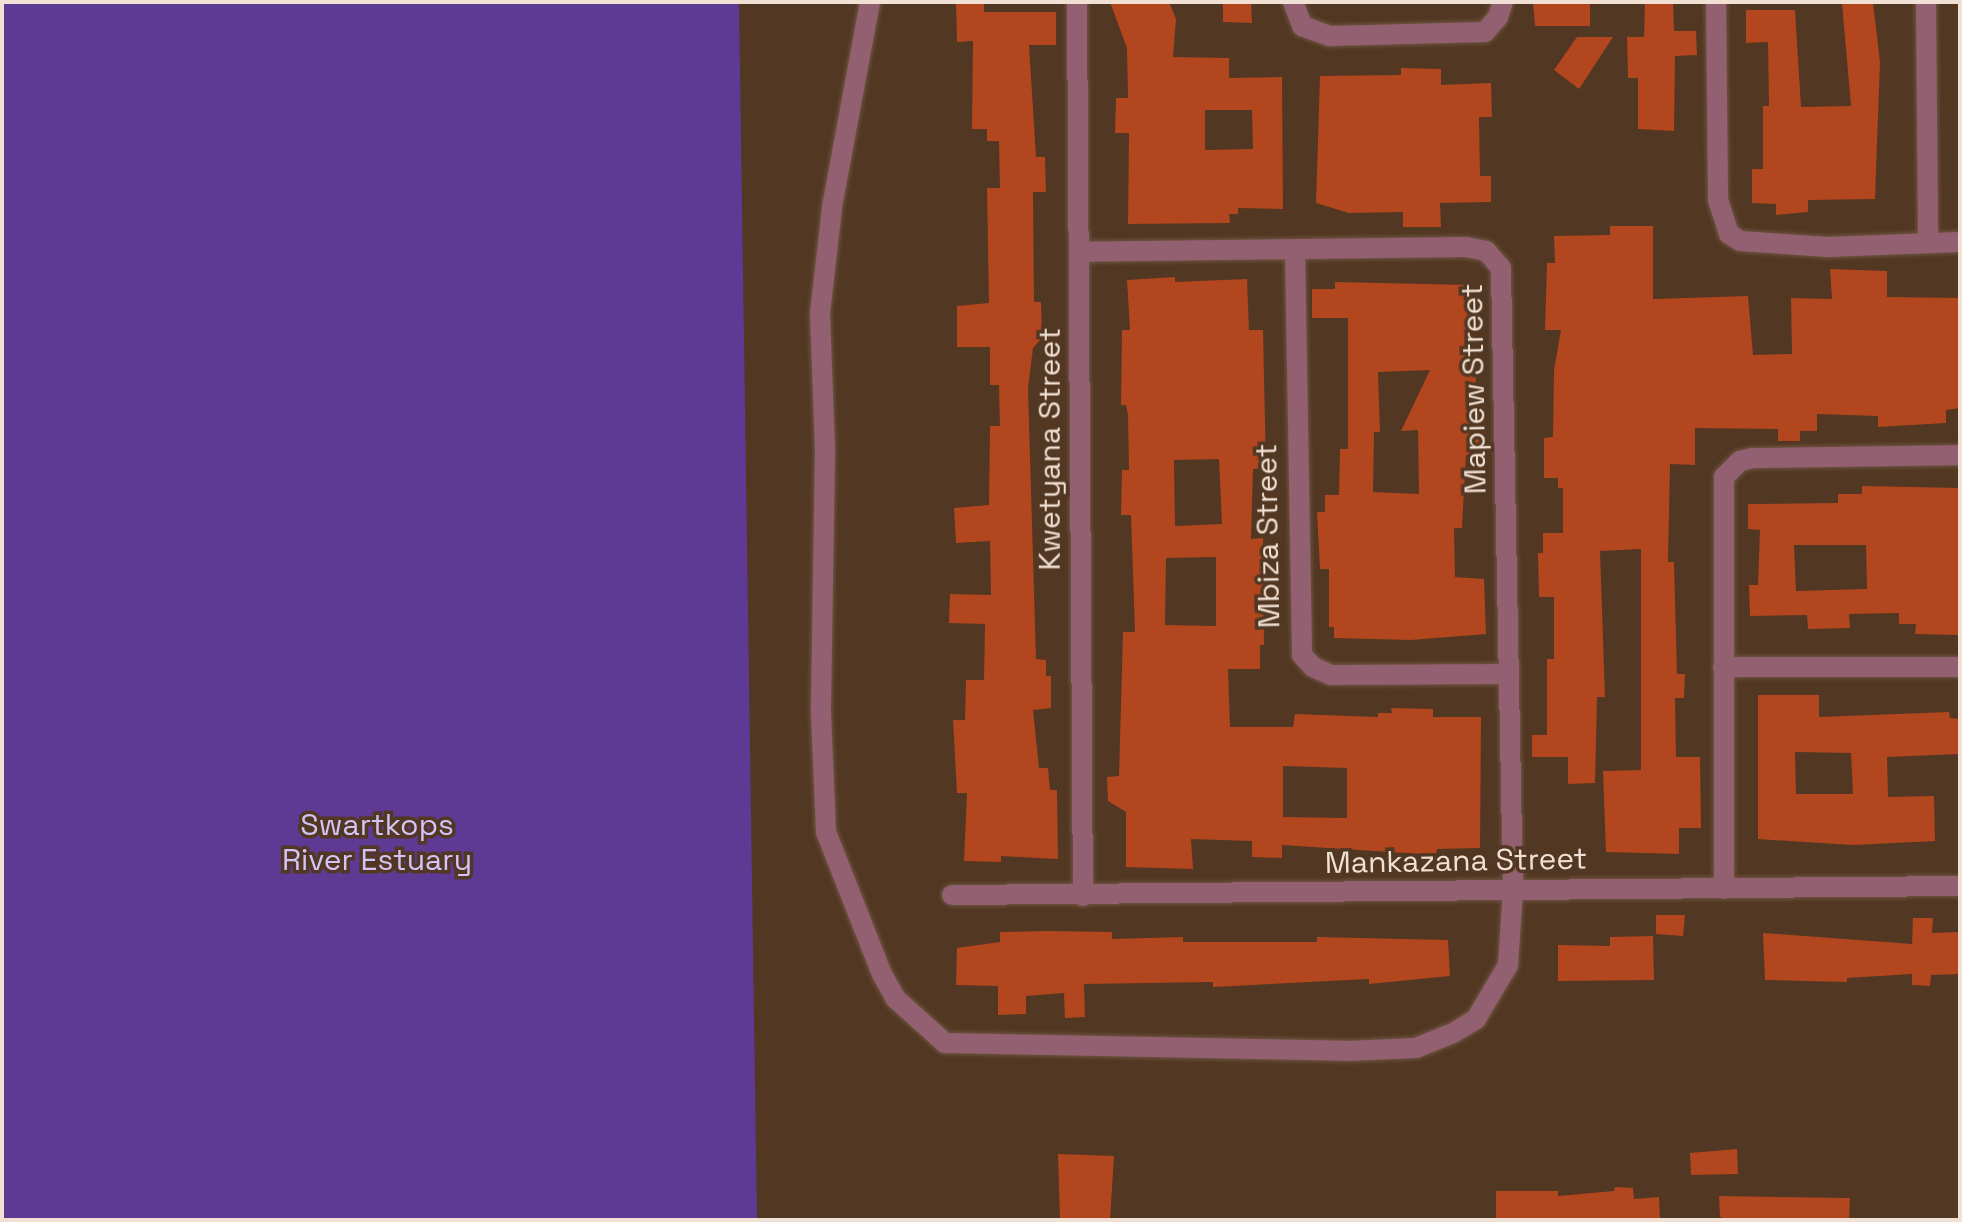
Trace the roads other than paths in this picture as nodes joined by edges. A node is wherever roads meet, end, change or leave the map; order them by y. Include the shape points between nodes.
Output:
1 (870, 2) edge
2 (1077, 2) edge
3 (1293, 2) edge
4 (1503, 2) edge
5 (1716, 2) edge
6 (1926, 2) edge
7 (1928, 242) junction
8 (1960, 242) edge
9 (1295, 250) junction
10 (1080, 252) junction
11 (1960, 455) edge
12 (1723, 667) junction
13 (1960, 667) edge
14 (1508, 674) junction
15 (1960, 886) edge
16 (1724, 889) junction
17 (1513, 890) junction
18 (952, 895) dead end
19 (1083, 896) junction

1 - 17 street, Mapiew Street via 832,208 820,313 825,451 821,713 826,832 869,948 896,999 945,1043 1416,1048 1476,1019 1495,993 1508,965
2 - 10 street, Kwetyana Street
3 - 4 street via 1302,26 1330,36 1485,32
5 - 7 street via 1718,200 1729,234 1740,241 1828,247
6 - 7 street
7 - 8 street
9 - 10 street, Mapiew Street
9 - 14 street, Mbiza Street via 1302,655 1331,675
9 - 14 street, Mapiew Street via 1476,248 1495,258 1501,268
10 - 19 street, Kwetyana Street
11 - 12 street via 1790,455 1753,458 1732,467 1721,489
12 - 13 street
12 - 16 street
14 - 17 street, Mapiew Street
15 - 16 street, Mankazana Street
16 - 17 street, Mankazana Street
17 - 19 street, Mankazana Street
18 - 19 street, Mankazana Street

